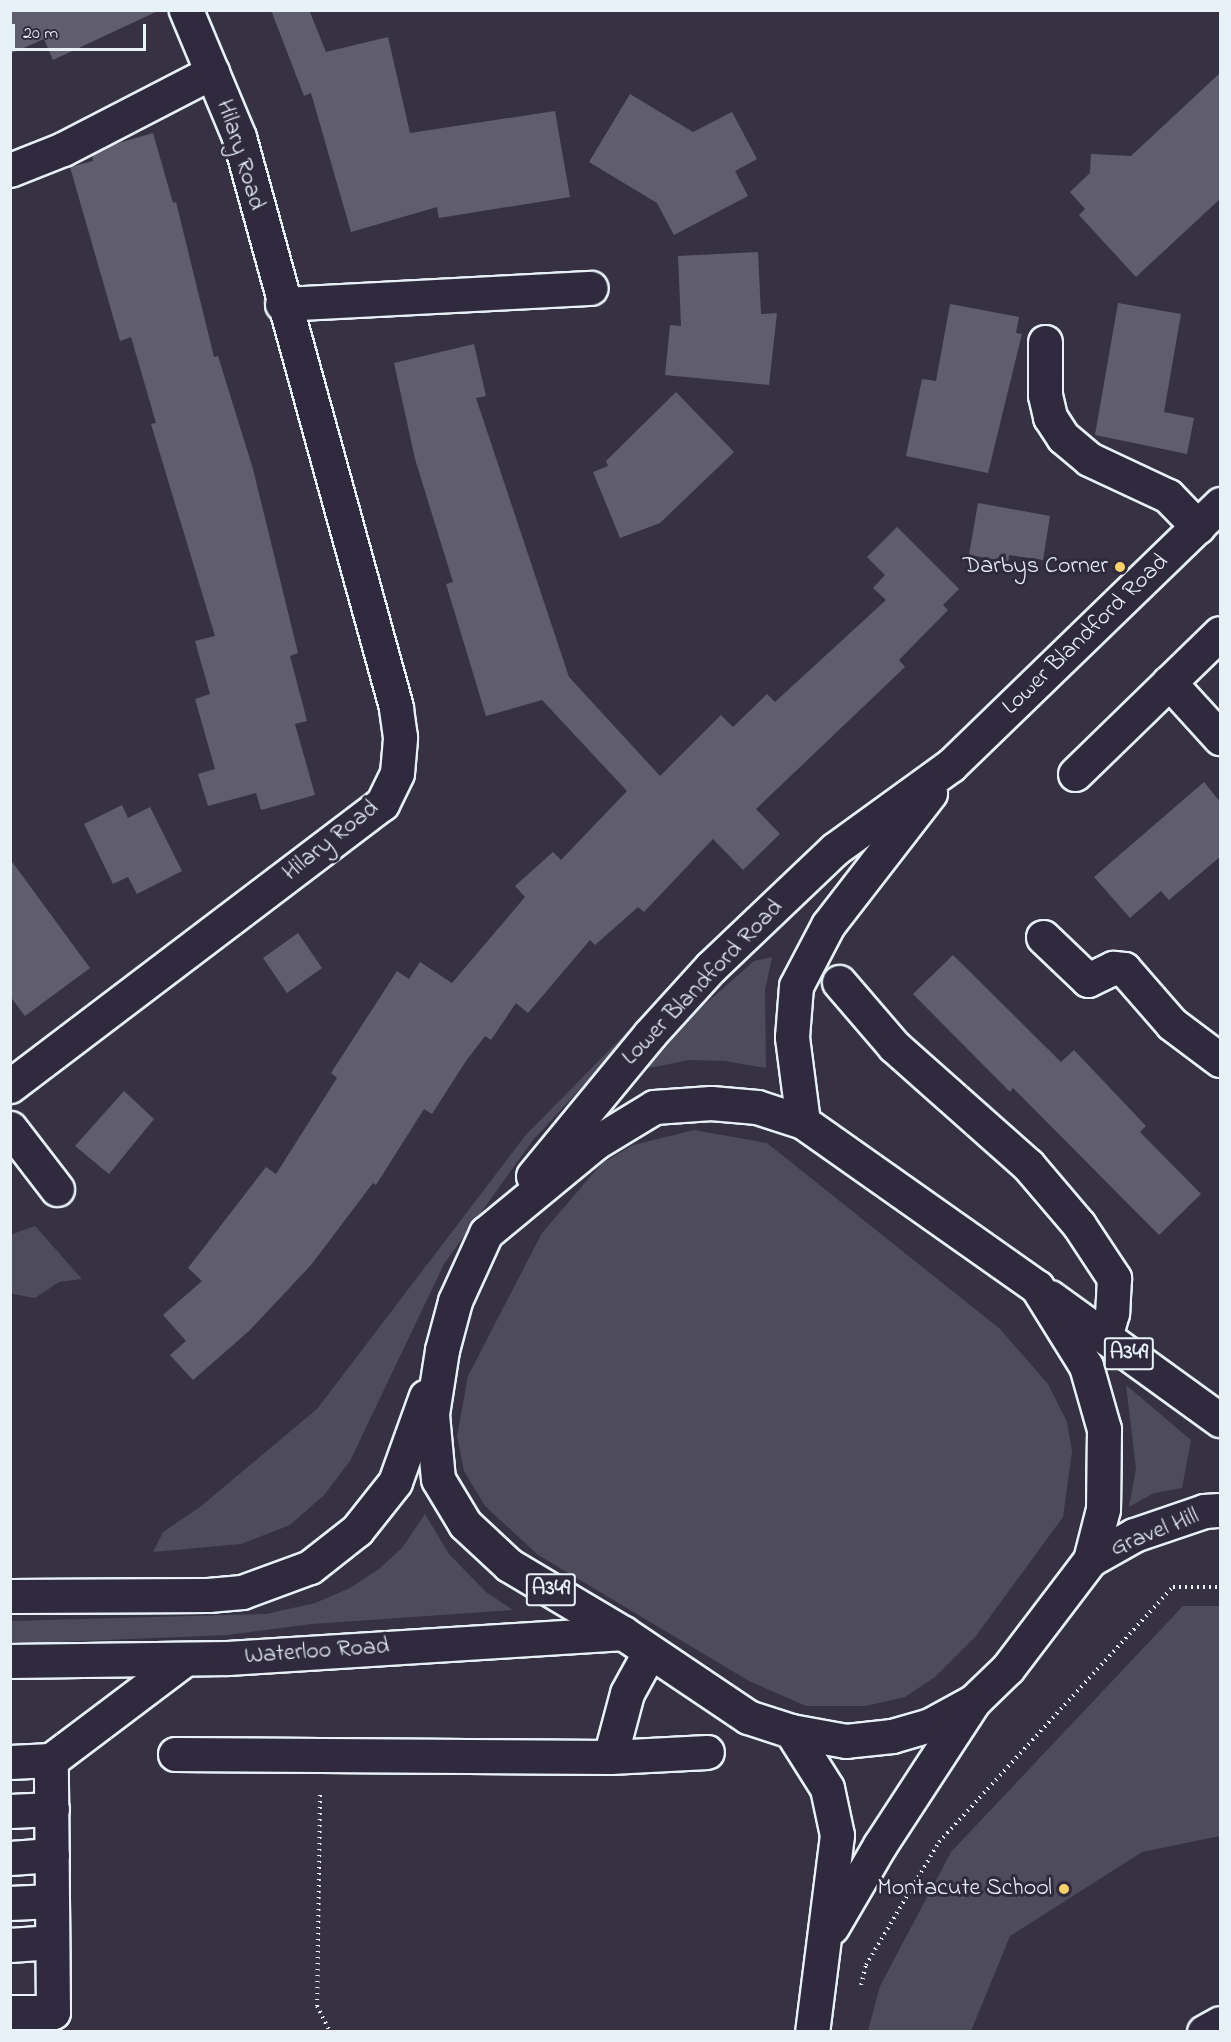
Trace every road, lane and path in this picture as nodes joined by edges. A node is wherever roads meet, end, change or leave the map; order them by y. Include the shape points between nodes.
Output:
1 (186, 10) edge
2 (212, 72) junction
3 (10, 171) edge
4 (591, 288) dead end
5 (282, 304) junction
6 (1045, 342) dead end
7 (1209, 515) edge
8 (1221, 633) edge
9 (1169, 682) junction
10 (1221, 738) edge
11 (951, 765) junction
12 (1075, 774) dead end
13 (1043, 937) dead end
14 (839, 982) dead end
15 (1221, 1060) edge
16 (10, 1086) edge
17 (803, 1122) junction
18 (10, 1128) edge
19 (57, 1189) dead end
20 (486, 1233) junction
21 (1037, 1287) junction
22 (1105, 1337) junction
23 (442, 1350) junction
24 (1221, 1420) edge
25 (1221, 1510) edge
26 (1090, 1560) junction
27 (1221, 1587) edge
28 (10, 1596) edge
29 (623, 1633) junction
30 (649, 1653) junction
31 (184, 1659) junction
32 (10, 1661) edge
33 (974, 1701) junction
34 (791, 1731) junction
35 (707, 1752) dead end
36 (175, 1754) dead end
37 (320, 1755) junction
38 (610, 1757) junction
39 (51, 1760) junction
40 (10, 1762) edge
41 (52, 1809) junction
42 (10, 1811) edge
43 (52, 1855) junction
44 (10, 1858) edge
45 (52, 1900) junction
46 (10, 1904) edge
47 (826, 1936) junction
48 (52, 1942) junction
49 (10, 1945) edge
50 (859, 1995) dead end
51 (10, 2012) edge
52 (1221, 2023) edge
53 (330, 2031) edge
54 (812, 2031) edge
55 (1204, 2031) edge

1 - 2 main road, Hilary Road
2 - 3 main road via 63,149
2 - 5 main road, Hilary Road via 239,137
4 - 5 main road
5 - 16 main road, Hilary Road via 396,707 400,737 397,773 382,804
6 - 7 main road via 1045,395 1050,417 1063,437 1089,459
7 - 11 main road, Lower Blandford Road
8 - 9 main road
9 - 10 main road
9 - 12 main road
11 - 17 main road, Lower Blandford Road via 828,925 796,986 792,1037
11 - 20 main road, Lower Blandford Road via 835,849 711,967 650,1034
13 - 15 main road via 1088,980 1113,968 1124,969 1172,1024
14 - 22 main road via 894,1046 1028,1165 1079,1225 1114,1278 1112,1313
17 - 20 main road, A349 via 746,1106 711,1103 654,1107 595,1143
17 - 21 main road, A349
18 - 19 main road
20 - 23 main road, A349 via 455,1301
21 - 22 main road, A349
21 - 26 main road, A349 via 1086,1366 1104,1429 1103,1509
22 - 24 main road, A349
23 - 28 main road, A349 via 395,1482 357,1530 310,1568 242,1592
23 - 29 main road, A349 via 432,1414 438,1479 465,1524 509,1565
25 - 26 main road, Gravel Hill / A349 via 1204,1511 1134,1535
26 - 33 main road, A349 via 1008,1668
27 - 50 path via 1173,1587 939,1842 866,1965
29 - 30 main road, A349
29 - 31 main road, Waterloo Road / A349
30 - 34 main road, A349 via 748,1717
30 - 38 main road via 627,1693
31 - 32 main road, Waterloo Road / A349
31 - 39 main road
33 - 34 main road, A349 via 930,1725 892,1736 846,1741
33 - 47 main road
34 - 47 main road via 827,1788 837,1835
35 - 38 main road
36 - 37 main road
37 - 38 main road
37 - 53 path via 317,2006
39 - 40 main road
39 - 41 main road
41 - 42 main road
41 - 43 main road
43 - 44 main road
43 - 45 main road
45 - 46 main road
45 - 48 main road
47 - 54 main road
48 - 49 main road
48 - 51 main road via 52,2012
52 - 55 main road

